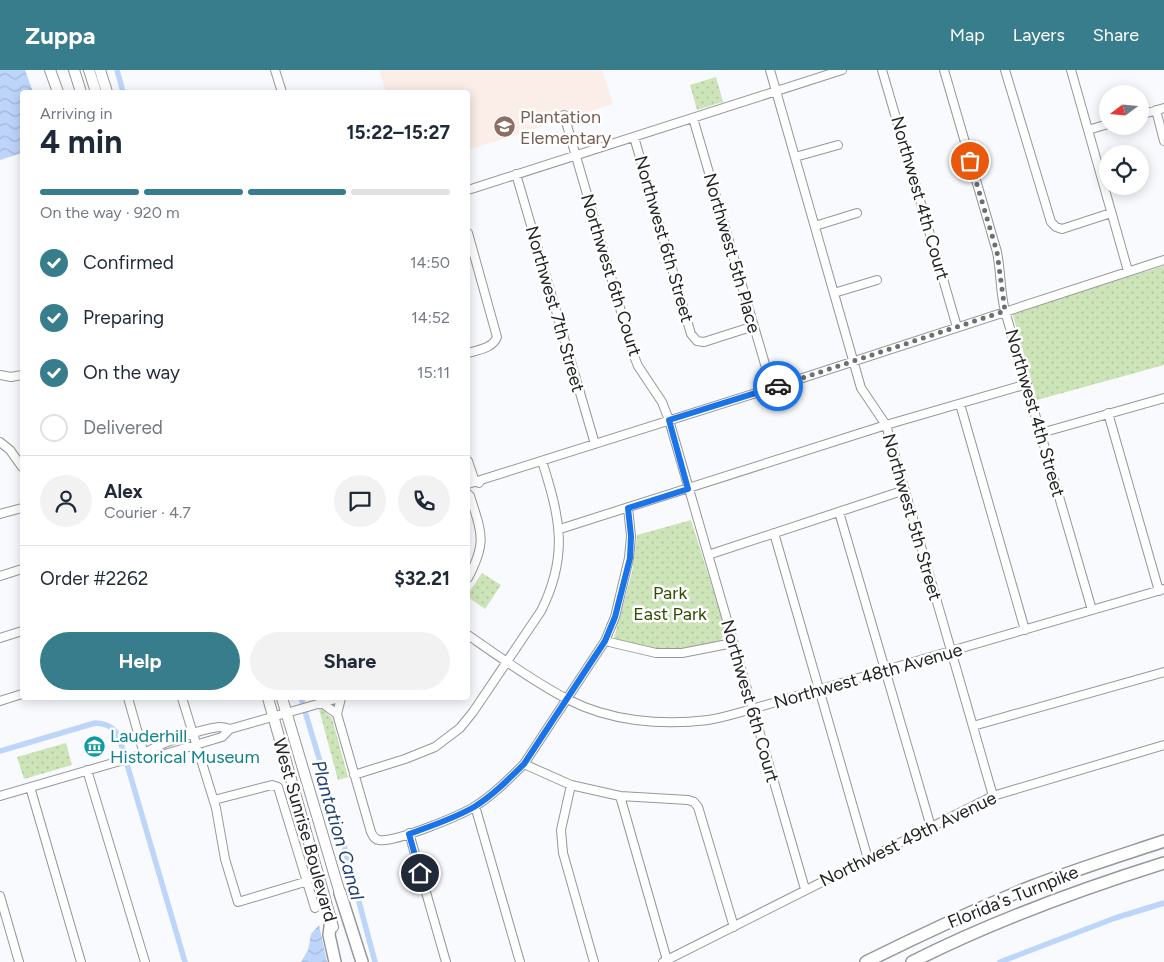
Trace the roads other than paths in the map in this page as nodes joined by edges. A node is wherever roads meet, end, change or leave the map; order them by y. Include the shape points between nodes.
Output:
1 (50, 70) edge
2 (74, 70) edge
3 (89, 70) edge
4 (100, 70) edge
5 (275, 70) edge
6 (770, 70) edge
7 (842, 70) edge
8 (882, 70) edge
9 (944, 70) edge
10 (1005, 70) edge
11 (1071, 70) edge
12 (57, 90) edge
13 (80, 90) edge
14 (95, 90) edge
15 (106, 90) edge
16 (281, 90) edge
17 (776, 92) junction
18 (1164, 108) edge
19 (1156, 110) junction
20 (1149, 112) edge
21 (564, 115) dead end
22 (693, 118) junction
23 (1099, 127) edge
24 (1088, 130) junction
25 (634, 137) junction
26 (1164, 141) edge
27 (838, 145) dead end
28 (576, 156) junction
29 (795, 157) junction
30 (516, 174) junction
31 (470, 189) edge
32 (857, 213) dead end
33 (1112, 213) junction
34 (815, 226) junction
35 (470, 240) edge
36 (1164, 260) edge
37 (1128, 271) junction
38 (877, 280) dead end
39 (834, 293) junction
40 (1005, 311) junction
41 (754, 326) junction
42 (957, 327) junction
43 (470, 352) edge
44 (854, 360) junction
45 (0, 375) edge
46 (20, 375) edge
47 (1027, 384) junction
48 (772, 388) junction
49 (1164, 398) edge
50 (960, 404) junction
51 (1108, 413) junction
52 (669, 420) junction
53 (886, 425) junction
54 (1041, 433) junction
55 (0, 442) edge
56 (595, 444) junction
57 (542, 461) junction
58 (20, 464) edge
59 (470, 468) edge
60 (471, 471) junction
61 (470, 479) edge
62 (478, 482) junction
63 (470, 483) edge
64 (688, 489) junction
65 (904, 490) junction
66 (470, 493) edge
67 (470, 498) edge
68 (628, 508) junction
69 (20, 509) edge
70 (839, 512) junction
71 (0, 514) edge
72 (560, 529) junction
73 (774, 533) junction
74 (708, 555) junction
75 (20, 570) edge
76 (470, 574) edge
77 (0, 576) edge
78 (1161, 590) edge
79 (1092, 610) junction
80 (1025, 630) junction
81 (20, 632) edge
82 (470, 636) edge
83 (0, 638) edge
84 (605, 641) junction
85 (733, 643) junction
86 (951, 651) junction
87 (507, 662) junction
88 (885, 671) junction
89 (1164, 672) edge
90 (819, 690) junction
91 (20, 695) edge
92 (567, 699) junction
93 (129, 700) edge
94 (183, 700) edge
95 (269, 700) edge
96 (283, 700) edge
97 (340, 700) edge
98 (0, 701) edge
99 (322, 701) edge
100 (752, 709) junction
101 (287, 713) junction
102 (337, 714) junction
103 (273, 716) junction
104 (973, 726) junction
105 (230, 728) junction
106 (193, 734) junction
107 (196, 744) junction
108 (1164, 745) edge
109 (144, 754) junction
110 (524, 764) junction
111 (87, 770) junction
112 (354, 775) junction
113 (572, 785) junction
114 (30, 788) junction
115 (0, 796) edge
116 (620, 796) junction
117 (993, 796) junction
118 (214, 800) junction
119 (475, 806) junction
120 (931, 827) junction
121 (409, 834) junction
122 (1164, 841) edge
123 (868, 859) junction
124 (1164, 863) edge
125 (308, 881) junction
126 (805, 889) junction
127 (340, 893) junction
128 (0, 896) edge
129 (315, 908) dead end
130 (331, 919) junction
131 (734, 927) junction
132 (665, 961) edge
133 (19, 962) edge
134 (81, 962) edge
135 (145, 962) edge
136 (335, 962) edge
137 (341, 962) edge
138 (356, 962) edge
139 (362, 962) edge
140 (446, 962) edge
141 (520, 962) edge
142 (594, 962) edge
143 (866, 962) edge
144 (912, 962) edge

1 - 12 main road
2 - 13 main road
3 - 14 main road
4 - 15 main road
5 - 16 street
6 - 17 street, Northwest 5th Street
7 - 17 street
8 - 42 street, Northwest 4th Court
9 - 40 street, Northwest 4th Street via 997,252
10 - 33 street via 1051,222 1062,228
11 - 24 street
17 - 22 street
17 - 29 street, Northwest 5th Street
18 - 19 street
19 - 20 street
19 - 26 street
21 - 28 street, Northwest 6th Court
22 - 25 street
22 - 41 street, Northwest 5th Place
23 - 24 street
24 - 33 street
25 - 28 street
25 - 41 street, Northwest 6th Street via 691,334 697,341 704,342
27 - 29 street
28 - 30 street
28 - 52 street, Northwest 6th Court via 634,356
29 - 34 street, Northwest 5th Street
30 - 31 street
30 - 56 street, Northwest 7th Street
32 - 34 street
33 - 37 street
34 - 39 street, Northwest 5th Street
35 - 43 street via 496,332 496,340 489,346
36 - 37 street
37 - 40 street
38 - 39 street
39 - 44 street, Northwest 5th Street
40 - 42 street
40 - 47 street, Northwest 4th Street
41 - 48 street, Northwest 5th Place
42 - 44 street
44 - 48 street
44 - 53 street, Northwest 5th Street via 862,388
45 - 46 street
47 - 50 street
47 - 54 street, Northwest 4th Street
48 - 52 street
49 - 51 street
50 - 53 street
50 - 80 street
51 - 54 street
51 - 78 street
52 - 56 street
52 - 64 street, Northwest 6th Court
53 - 64 street
53 - 65 street, Northwest 5th Street
54 - 79 street, Northwest 4th Street
55 - 58 street
56 - 57 street
57 - 62 street
57 - 72 street
59 - 60 street
60 - 61 street
60 - 62 street
62 - 63 street
62 - 66 street
64 - 68 street
64 - 74 street, Northwest 6th Court
65 - 70 street
65 - 86 street, Northwest 5th Street
67 - 76 street via 480,526 481,540
68 - 72 street
68 - 84 street via 630,558 615,617
69 - 71 street
70 - 73 street
70 - 88 street
72 - 87 street via 556,572 550,594
73 - 74 street
73 - 90 street
74 - 85 street, Northwest 6th Court
75 - 77 street
78 - 79 street, Northwest 48th Avenue
79 - 80 street, Northwest 48th Avenue
80 - 86 street, Northwest 48th Avenue
81 - 83 street
82 - 87 street, Northwest 48th Avenue
84 - 85 street via 656,653 682,653
84 - 92 street
85 - 100 street, Northwest 6th Court
86 - 88 street, Northwest 48th Avenue
86 - 104 street, Northwest 5th Street
87 - 92 street, Northwest 48th Avenue
87 - 112 street via 460,728 435,747
88 - 90 street, Northwest 48th Avenue
88 - 120 street
89 - 104 street
90 - 100 street, Northwest 48th Avenue
90 - 123 street
91 - 98 street
92 - 100 street, Northwest 48th Avenue via 622,718 664,722 709,720
92 - 110 street
93 - 109 street
94 - 106 street
95 - 103 main road, West Sunrise Boulevard
96 - 101 main road, West Sunrise Boulevard
97 - 102 street
99 - 101 street
99 - 102 street
100 - 126 street, Northwest 6th Court
101 - 103 street
101 - 127 main road, West Sunrise Boulevard
102 - 112 street
103 - 105 street
103 - 130 main road, West Sunrise Boulevard
104 - 117 street, Northwest 5th Street
105 - 106 street via 220,727
105 - 107 street via 222,737
106 - 107 street
106 - 109 street
107 - 109 street via 165,754
107 - 118 street
108 - 117 street, Northwest 49th Avenue
109 - 111 street
110 - 113 street
110 - 119 street
111 - 114 street
111 - 135 street
112 - 121 street via 374,838 380,840
113 - 116 street
113 - 142 street via 561,830 563,853
114 - 115 street
114 - 134 street
116 - 131 street via 694,802
116 - 132 street
117 - 120 street, Northwest 49th Avenue
118 - 125 street via 272,784 278,787
118 - 125 street via 225,859 238,902
119 - 121 street
119 - 141 street
120 - 123 street, Northwest 49th Avenue
121 - 140 street
122 - 143 highway, Florida's Turnpike via 1030,887
123 - 126 street, Northwest 49th Avenue
124 - 144 highway, Florida's Turnpike via 1033,908
125 - 129 street
126 - 131 street, Northwest 49th Avenue
127 - 138 main road, West Sunrise Boulevard
127 - 139 highway
128 - 133 street
130 - 136 highway via 329,935
130 - 137 main road, West Sunrise Boulevard
131 - 132 street, Northwest 49th Avenue

